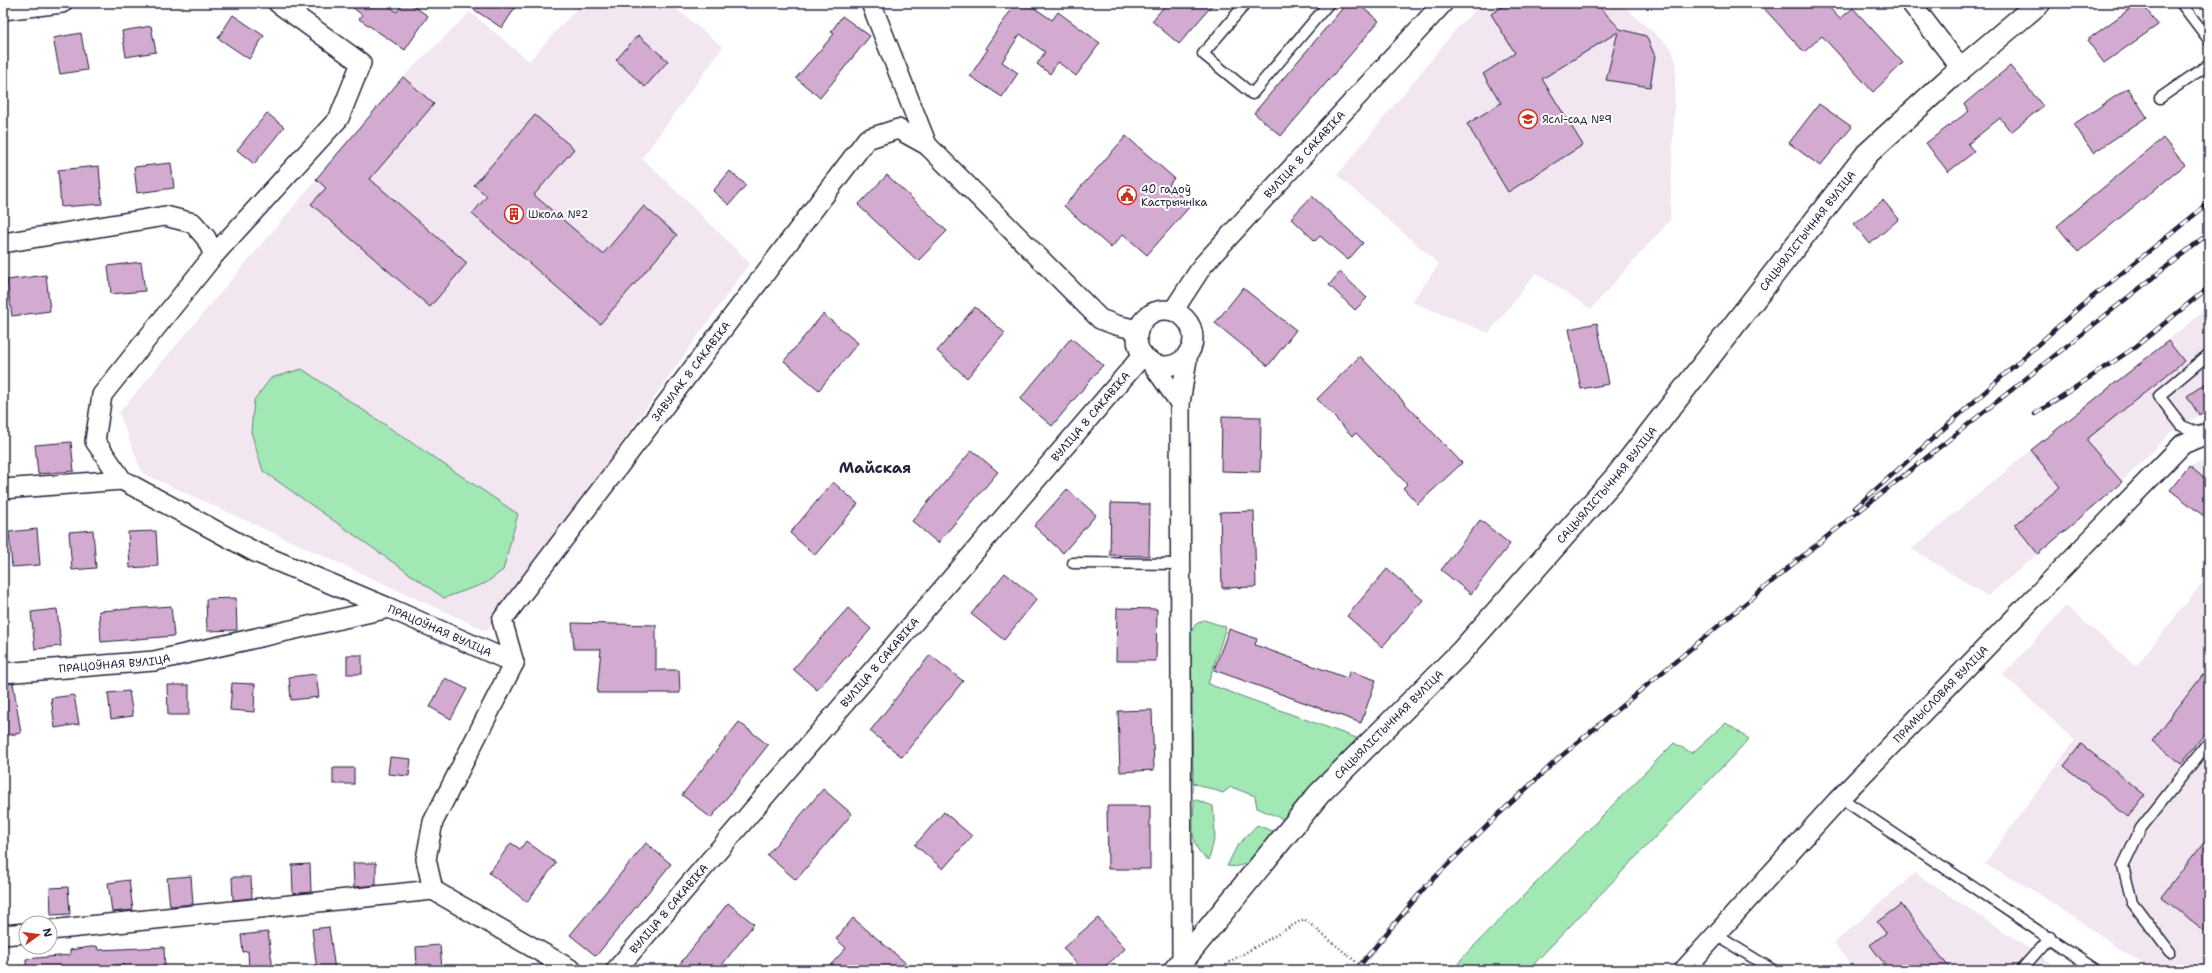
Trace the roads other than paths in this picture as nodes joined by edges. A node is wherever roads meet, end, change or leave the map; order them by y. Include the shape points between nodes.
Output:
1 (62, 3) edge
2 (278, 3) edge
3 (871, 3) edge
4 (1246, 3) edge
5 (1328, 3) edge
6 (1442, 3) edge
7 (1911, 3) edge
8 (2039, 3) edge
9 (2181, 3) edge
10 (3, 10) edge
11 (2209, 40) edge
12 (2209, 64) edge
13 (1961, 68) junction
14 (2160, 98) dead end
15 (927, 145) junction
16 (3, 243) edge
17 (214, 255) junction
18 (1173, 311) junction
19 (1138, 330) junction
20 (1188, 353) junction
21 (2209, 354) edge
22 (1146, 358) junction
23 (1180, 403) junction
24 (2207, 434) edge
25 (122, 480) junction
26 (3, 488) edge
27 (1073, 563) dead end
28 (1180, 564) junction
29 (389, 608) junction
30 (514, 663) junction
31 (3, 673) edge
32 (2209, 742) edge
33 (1841, 798) junction
34 (433, 890) junction
35 (58, 929) edge
36 (18, 934) edge
37 (3, 935) edge
38 (1716, 935) junction
39 (2050, 937) junction
40 (2170, 952) dead end
41 (1179, 965) edge
42 (572, 970) edge
43 (616, 970) edge
44 (1684, 970) edge
45 (1773, 970) edge
46 (2021, 970) edge
47 (2096, 970) edge

1 - 10 street
2 - 17 street via 361,63 339,118
3 - 15 street
4 - 5 lane via 1203,54 1252,94
6 - 18 street, ВУЛІЦА 8 САКАВІКА via 1203,265
7 - 13 street
8 - 13 street, САЦЫЯЛІСТЫЧНАЯ ВУЛІЦА
9 - 11 lane
12 - 14 lane
13 - 41 street, САЦЫЯЛІСТЫЧНАЯ ВУЛІЦА via 1867,154 1616,476 1462,650 1319,794
15 - 19 street via 1100,319
15 - 30 street, ЗАВУЛАК 8 САКАВІКА via 898,129 867,138 502,620
16 - 17 street via 164,216 193,223 206,238
17 - 25 street via 102,395 95,441
18 - 19 street via 1164,310 1148,316
18 - 20 street via 1187,321 1191,328 1193,337
19 - 22 street via 1137,339
20 - 22 street via 1182,360 1170,365 1158,365
20 - 23 street
21 - 24 lane via 2159,396 2182,426
22 - 23 street
22 - 43 street, ВУЛІЦА 8 САКАВІКА
23 - 28 street
24 - 33 street, ПРАМЫСЛОВАЯ ВУЛІЦА via 2183,444
25 - 26 street
25 - 29 street via 255,552
27 - 28 lane
28 - 41 street
29 - 30 street, ПРАЦОЎНАЯ ВУЛІЦА
29 - 31 street, ПРАЦОЎНАЯ ВУЛІЦА via 154,661
30 - 34 street via 433,822 426,859
32 - 40 lane via 2140,828 2124,866 2132,902
33 - 38 street, ПРАМЫСЛОВАЯ ВУЛІЦА
33 - 39 lane
34 - 35 street
34 - 42 street
36 - 37 street
38 - 44 street, ПРАМЫСЛОВАЯ ВУЛІЦА
38 - 45 lane
39 - 46 lane
39 - 47 lane

